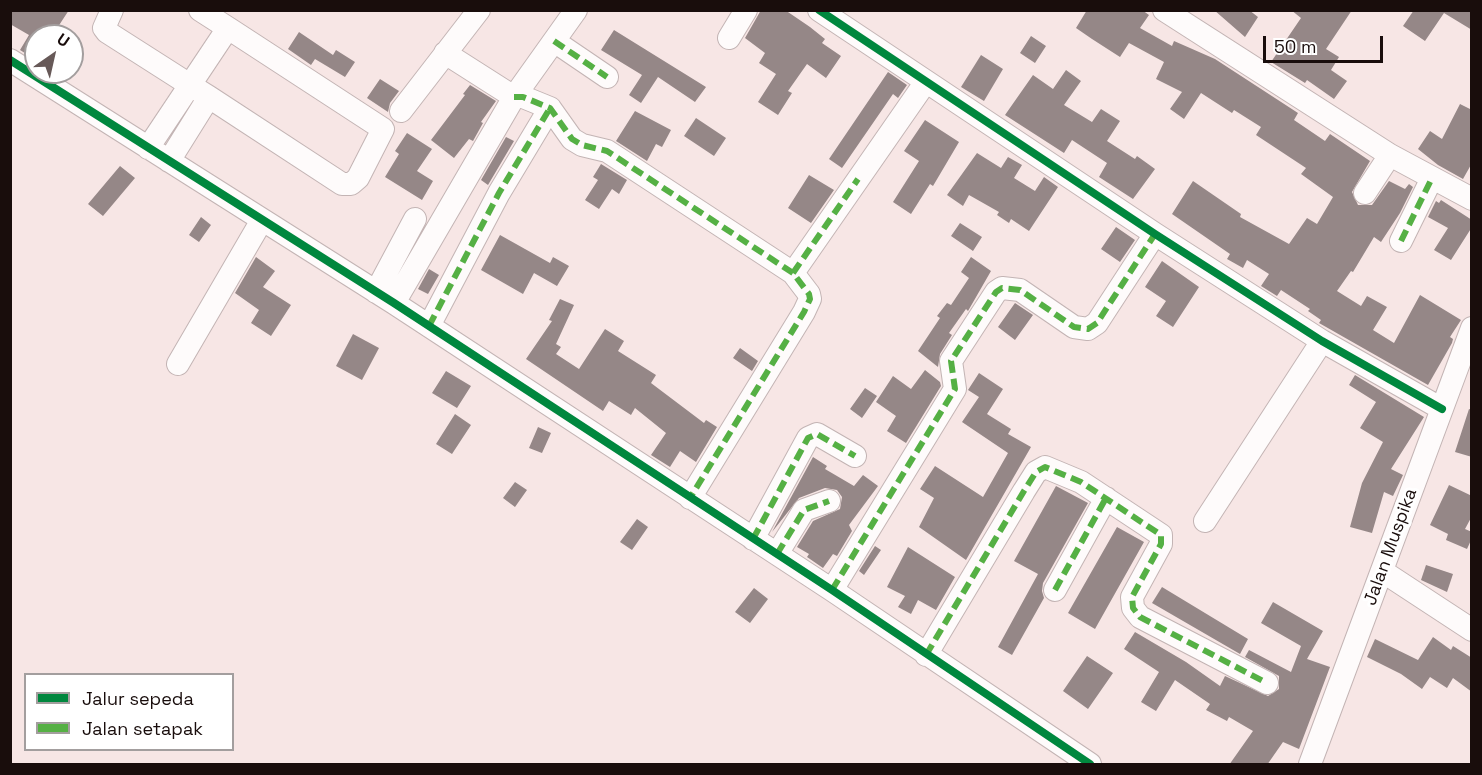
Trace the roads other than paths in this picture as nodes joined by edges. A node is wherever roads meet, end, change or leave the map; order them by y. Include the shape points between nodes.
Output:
1 (112, 10) edge
2 (200, 10) edge
3 (479, 10) edge
4 (576, 10) edge
5 (746, 10) edge
6 (819, 10) edge
7 (1164, 10) edge
8 (228, 28) junction
9 (729, 38) dead end
10 (554, 41) junction
11 (445, 53) junction
12 (10, 60) edge
13 (607, 77) dead end
14 (925, 83) junction
15 (190, 85) junction
16 (209, 97) junction
17 (514, 97) junction
18 (550, 108) junction
19 (401, 111) dead end
20 (148, 148) junction
21 (1390, 155) junction
22 (169, 160) junction
23 (1432, 178) junction
24 (1365, 193) dead end
25 (1472, 199) edge
26 (415, 219) dead end
27 (262, 220) junction
28 (1155, 234) junction
29 (1401, 241) dead end
30 (793, 273) junction
31 (385, 298) junction
32 (429, 326) junction
33 (1472, 328) edge
34 (1322, 340) junction
35 (178, 364) dead end
36 (1465, 371) edge
37 (1442, 409) junction
38 (855, 456) dead end
39 (690, 498) junction
40 (1106, 498) junction
41 (829, 501) dead end
42 (1205, 521) dead end
43 (753, 539) junction
44 (777, 554) junction
45 (1382, 571) junction
46 (832, 590) junction
47 (1055, 590) dead end
48 (1472, 630) edge
49 (926, 655) junction
50 (1266, 683) dead end
51 (1090, 765) edge
52 (1310, 765) edge

1 - 15 street via 106,32
2 - 8 street
3 - 11 street
4 - 10 street
5 - 9 street
6 - 14 street
7 - 21 street
8 - 15 street
8 - 16 street via 379,125 383,132 358,178 351,184 342,184
10 - 13 street
10 - 17 street
11 - 17 street
11 - 19 street
12 - 20 street
14 - 28 street
14 - 30 street
15 - 16 street
15 - 20 street
16 - 22 street
17 - 18 street
17 - 31 street
18 - 30 street via 572,139 607,151
18 - 32 street via 499,193
20 - 22 street
21 - 23 street
21 - 24 street
22 - 27 street
23 - 25 street
23 - 29 street
26 - 31 street
27 - 31 street
27 - 35 street
28 - 34 street
28 - 46 street via 1097,323 1088,329 1074,327 1020,290 998,290 951,361 955,387
30 - 39 street via 809,294 809,303
31 - 32 street
32 - 39 street
33 - 36 street, Jalan Muspika
34 - 37 street
34 - 42 street
36 - 37 street, Jalan Muspika
37 - 45 street, Jalan Muspika
38 - 43 street via 817,434 808,438
39 - 43 street
40 - 47 street
40 - 49 street via 1053,469 1043,467 1036,472
40 - 50 street via 1155,529 1162,538 1132,597 1135,612 1185,643
41 - 44 street via 804,510
43 - 44 street
44 - 46 street
45 - 48 street
45 - 52 street, Jalan Muspika
46 - 49 street
49 - 51 street

